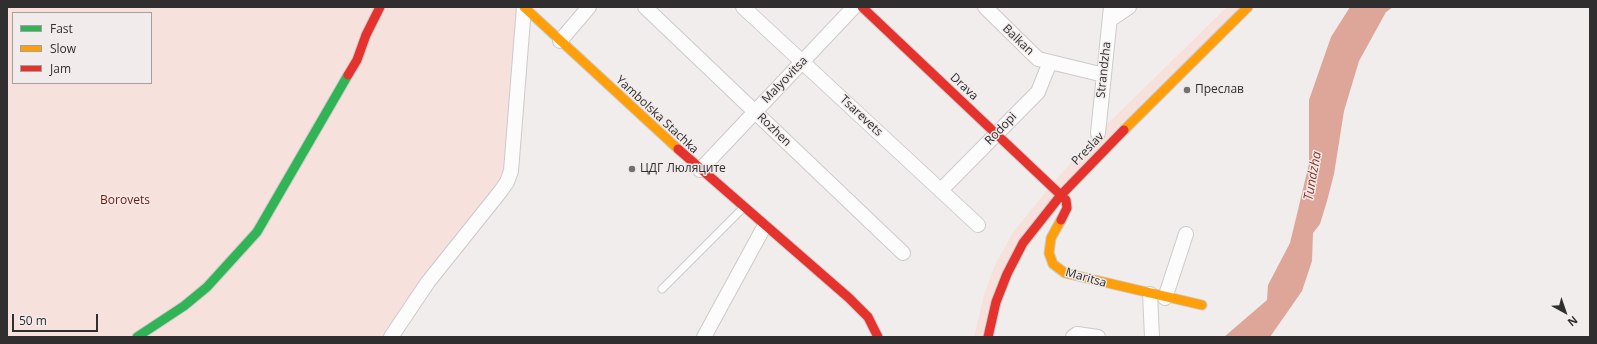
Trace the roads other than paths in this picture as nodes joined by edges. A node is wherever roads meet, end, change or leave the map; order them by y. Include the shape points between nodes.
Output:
1 (380, 7) edge
2 (524, 7) edge
3 (589, 7) edge
4 (645, 7) edge
5 (743, 7) edge
6 (854, 7) edge
7 (862, 7) edge
8 (985, 7) edge
9 (1129, 7) edge
10 (1248, 7) edge
11 (1110, 14) edge
12 (560, 41) junction
13 (802, 62) junction
14 (1050, 62) junction
15 (1104, 76) junction
16 (755, 112) junction
17 (1098, 133) dead end
18 (996, 134) junction
19 (700, 170) junction
20 (941, 190) junction
21 (1061, 194) junction
22 (743, 208) junction
23 (978, 225) dead end
24 (764, 227) junction
25 (1186, 234) dead end
26 (903, 253) dead end
27 (662, 289) dead end
28 (1150, 294) junction
29 (1165, 298) junction
30 (1202, 305) dead end
31 (137, 337) edge
32 (391, 337) edge
33 (704, 337) edge
34 (878, 337) edge
35 (988, 337) edge
36 (1073, 337) edge
37 (1098, 337) edge
38 (1152, 337) edge

1 - 31 street via 357,60 257,232 207,286 184,306
2 - 12 street, Yambolska Stachka
2 - 32 street via 511,171 507,182 428,282
3 - 12 street
4 - 16 street, Rozhen
5 - 13 street, Tsarevets
6 - 13 street, Malyovitsa
7 - 18 street, Drava
8 - 14 street, Balkan via 1038,59
9 - 11 street
10 - 21 street, Preslav
11 - 15 street, Strandzha
12 - 19 street, Yambolska Stachka
13 - 16 street, Malyovitsa
13 - 20 street, Tsarevets
14 - 15 street, Balkan
14 - 18 street, Rodopi via 1038,92
15 - 17 street, Strandzha
16 - 19 street, Malyovitsa
16 - 26 street, Rozhen
18 - 20 street, Rodopi
18 - 21 street, Drava
19 - 22 street, Yambolska Stachka
20 - 23 street, Tsarevets
21 - 28 street, Maritsa via 1066,200 1067,208 1051,238 1049,253 1053,264 1065,273
21 - 35 street, Preslav via 1023,243 1007,274 996,302
22 - 24 street, Yambolska Stachka
22 - 27 lane
24 - 33 street
24 - 34 street, Yambolska Stachka via 854,303 868,317
25 - 29 street
28 - 29 street, Maritsa
28 - 38 street
29 - 30 street, Maritsa
36 - 37 street via 1077,334

